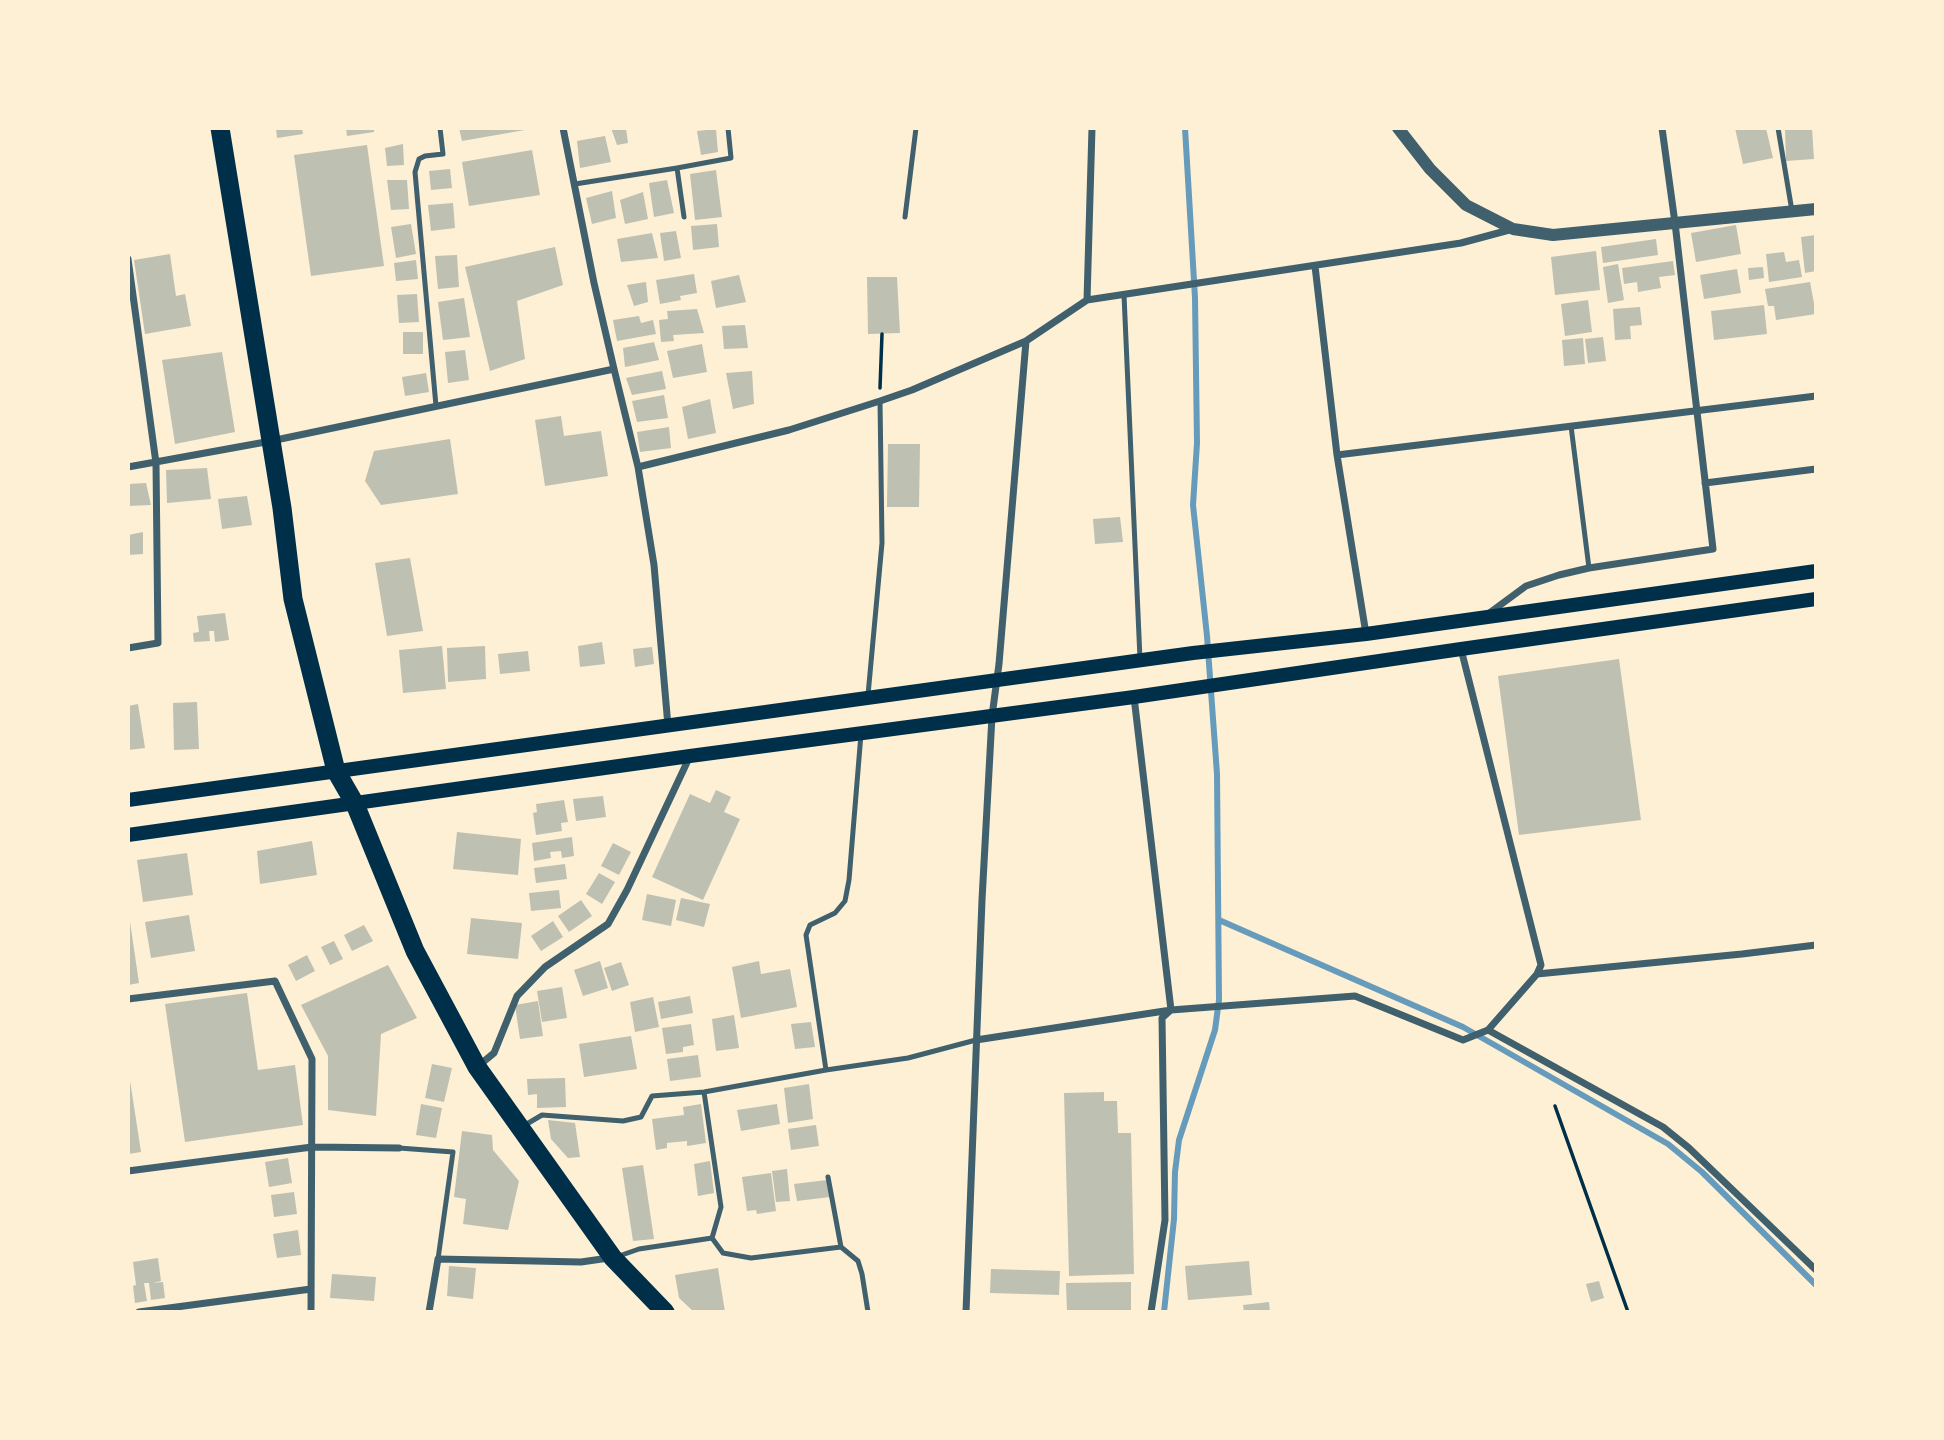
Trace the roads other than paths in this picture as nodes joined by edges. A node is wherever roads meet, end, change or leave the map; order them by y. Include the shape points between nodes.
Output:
1 (220, 128) edge
2 (440, 128) edge
3 (563, 128) edge
4 (728, 128) edge
5 (916, 128) edge
6 (1092, 128) edge
7 (1398, 128) edge
8 (1662, 128) edge
9 (1778, 128) edge
10 (677, 168) junction
11 (575, 184) junction
12 (1816, 209) edge
13 (1792, 212) junction
14 (684, 217) dead end
15 (905, 217) dead end
16 (1675, 223) junction
17 (1513, 229) junction
18 (128, 259) edge
19 (1315, 266) junction
20 (1124, 295) junction
21 (1087, 300) junction
22 (138, 323) junction
23 (128, 324) edge
24 (1026, 341) junction
25 (614, 369) junction
26 (1816, 396) edge
27 (880, 401) junction
28 (436, 407) junction
29 (1697, 411) junction
30 (1571, 426) junction
31 (271, 441) junction
32 (1337, 455) junction
33 (156, 463) junction
34 (128, 467) edge
35 (638, 467) junction
36 (1816, 469) edge
37 (1705, 483) junction
38 (1589, 568) junction
39 (1816, 571) edge
40 (1816, 599) edge
41 (1484, 617) junction
42 (1366, 634) junction
43 (128, 648) edge
44 (1461, 649) junction
45 (1140, 661) junction
46 (997, 681) junction
47 (1134, 697) junction
48 (868, 699) junction
49 (992, 716) junction
50 (668, 726) junction
51 (861, 734) junction
52 (690, 757) junction
53 (336, 771) junction
54 (128, 800) edge
55 (355, 804) junction
56 (128, 835) edge
57 (1816, 945) edge
58 (1537, 974) junction
59 (128, 999) edge
60 (1171, 1010) junction
61 (1488, 1030) junction
62 (976, 1040) junction
63 (477, 1067) junction
64 (826, 1070) junction
65 (704, 1092) junction
66 (519, 1128) junction
67 (312, 1147) junction
68 (399, 1149) joint
69 (128, 1171) edge
70 (828, 1177) dead end
71 (712, 1238) junction
72 (841, 1247) junction
73 (613, 1258) junction
74 (438, 1259) junction
75 (1816, 1270) edge
76 (312, 1289) junction
77 (139, 1312) edge
78 (311, 1312) edge
79 (429, 1312) edge
80 (665, 1312) edge
81 (868, 1312) edge
82 (966, 1312) edge
83 (1152, 1312) edge

1 - 31 highway
2 - 28 lane via 443,153 419,159 415,172
3 - 11 street
4 - 10 lane via 731,158
5 - 15 lane
6 - 21 street
7 - 17 street via 1466,205
8 - 16 street
9 - 13 lane
10 - 11 lane
10 - 14 lane
11 - 25 street
12 - 13 street
13 - 16 street
16 - 17 street via 1553,235
16 - 29 street
17 - 19 street via 1461,243
18 - 22 street
19 - 20 street
19 - 32 street
20 - 21 street
20 - 45 lane
21 - 24 street
22 - 23 street
22 - 33 street
24 - 27 street
24 - 46 street
25 - 28 street
25 - 35 street
26 - 29 street
27 - 35 street
27 - 48 lane via 882,542
28 - 31 street
29 - 30 street
29 - 37 street
30 - 32 street
30 - 38 lane
31 - 33 street
31 - 53 highway via 293,599
32 - 42 street
33 - 34 street
33 - 43 street via 158,643
35 - 50 street via 654,565
36 - 37 street
37 - 38 street via 1713,549
38 - 41 street via 1526,586
39 - 41 main road
40 - 44 main road
41 - 42 main road
42 - 45 main road
44 - 47 main road
44 - 58 street via 1541,965
45 - 46 main road
46 - 48 main road
46 - 49 street
47 - 49 main road
47 - 60 street
48 - 50 main road
49 - 51 main road
49 - 62 street
50 - 53 main road
51 - 52 main road
51 - 64 lane via 845,901 835,913 810,925 806,935
52 - 55 main road
52 - 63 street via 608,924 545,967 517,996 494,1053
53 - 54 main road
53 - 55 highway
55 - 56 main road
55 - 63 highway via 415,951
57 - 58 street
58 - 61 street
59 - 67 street via 275,981 312,1059
60 - 61 street via 1355,996 1463,1040
60 - 62 street
60 - 83 street via 1162,1018 1165,1220
61 - 75 street via 1663,1127
62 - 64 lane via 908,1058
62 - 82 street
63 - 66 highway
64 - 65 lane
65 - 66 lane via 652,1096 641,1117 623,1121 542,1115
65 - 71 lane via 720,1207
66 - 73 highway
67 - 68 street
67 - 69 street
67 - 76 street
68 - 74 lane via 453,1152
70 - 72 lane
71 - 72 lane via 723,1253 751,1258
71 - 73 lane via 639,1249
72 - 81 lane via 858,1261
73 - 74 street via 581,1262
73 - 80 highway
74 - 79 street
76 - 77 street
76 - 78 street

